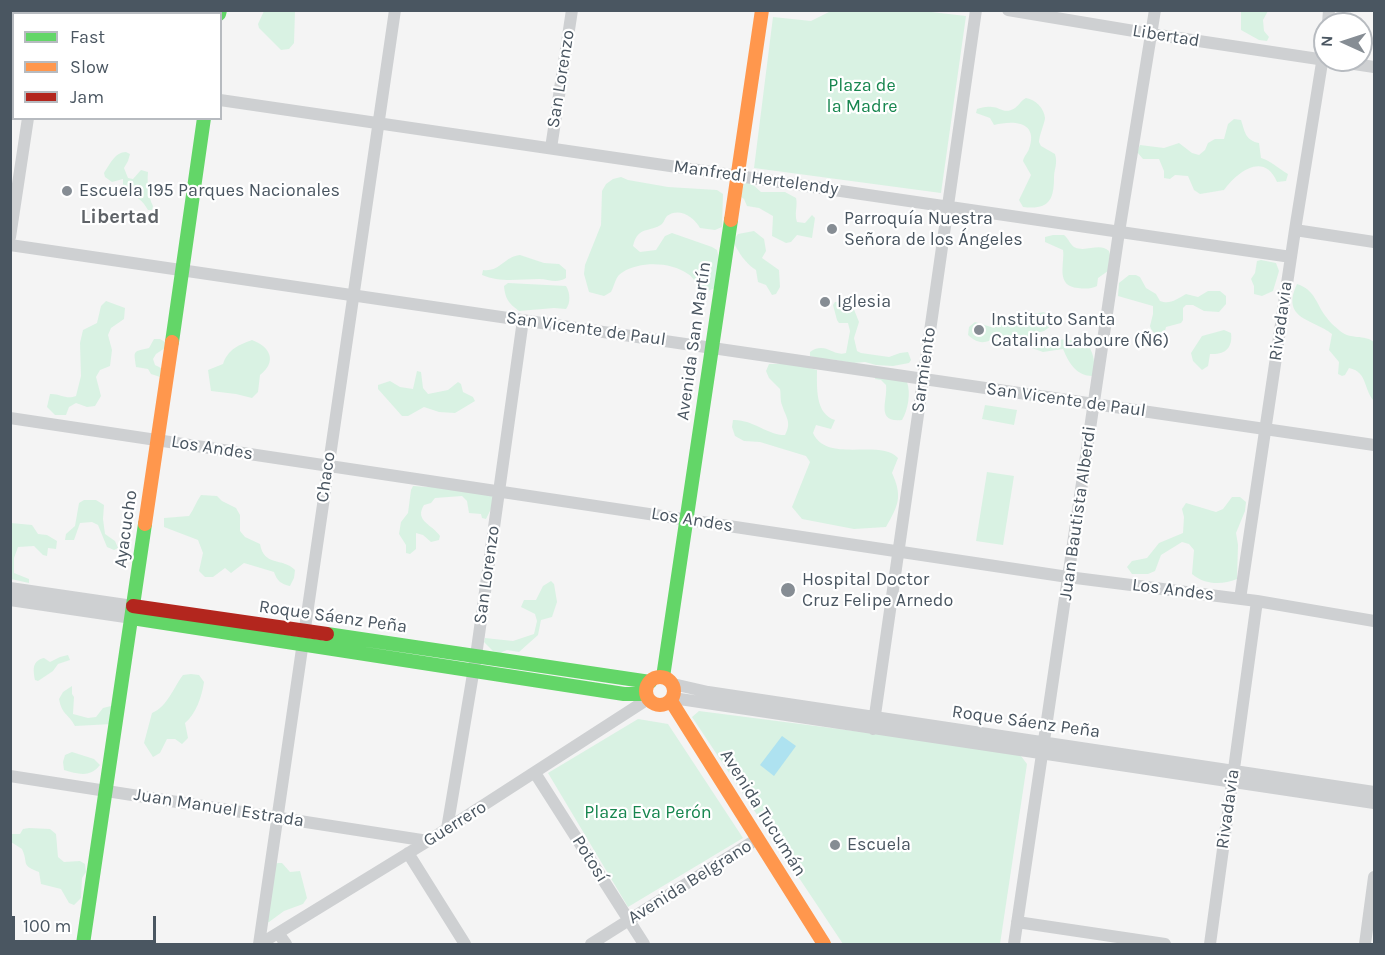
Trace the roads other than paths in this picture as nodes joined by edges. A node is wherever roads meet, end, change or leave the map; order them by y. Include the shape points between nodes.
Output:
1 (395, 10) edge
2 (572, 10) edge
3 (762, 10) edge
4 (976, 10) edge
5 (1008, 10) edge
6 (1155, 10) edge
7 (1152, 34) junction
8 (1313, 58) edge
9 (1323, 72) edge
10 (222, 100) edge
11 (28, 120) edge
12 (204, 120) edge
13 (378, 123) junction
14 (551, 148) junction
15 (737, 175) junction
16 (948, 206) junction
17 (1295, 230) junction
18 (1119, 232) junction
19 (10, 237) edge
20 (1374, 242) edge
21 (10, 245) edge
22 (1291, 257) junction
23 (181, 270) junction
24 (353, 295) junction
25 (524, 320) junction
26 (711, 348) junction
27 (922, 379) junction
28 (1094, 404) junction
29 (10, 418) edge
30 (1265, 429) junction
31 (157, 440) junction
32 (1374, 445) edge
33 (328, 466) junction
34 (498, 491) junction
35 (685, 519) junction
36 (897, 551) junction
37 (1068, 577) junction
38 (10, 588) edge
39 (1240, 599) junction
40 (10, 600) edge
41 (1257, 602) junction
42 (133, 612) junction
43 (1374, 621) edge
44 (303, 638) junction
45 (476, 656) junction
46 (473, 670) junction
47 (656, 687) junction
48 (672, 700) junction
49 (873, 723) junction
50 (1044, 748) junction
51 (535, 773) junction
52 (10, 776) edge
53 (1232, 777) junction
54 (107, 791) junction
55 (1374, 792) edge
56 (1374, 803) edge
57 (277, 817) junction
58 (447, 829) junction
59 (758, 839) junction
60 (428, 841) junction
61 (408, 854) junction
62 (1374, 877) edge
63 (629, 921) junction
64 (1017, 922) junction
65 (278, 933) junction
66 (83, 945) edge
67 (259, 945) edge
68 (286, 945) edge
69 (465, 945) edge
70 (591, 945) edge
71 (644, 945) edge
72 (824, 945) edge
73 (1014, 945) edge
74 (1165, 945) edge
75 (1209, 945) edge
76 (1365, 945) edge

1 - 13 street, Chaco
2 - 14 street, San Lorenzo
3 - 15 street, Avenida San Martín
4 - 16 street, Sarmiento
5 - 7 street, Libertad
6 - 7 street, Juan Bautista Alberdi
7 - 8 street, Libertad
7 - 18 street, Juan Bautista Alberdi
9 - 17 street, Rivadavia
10 - 13 street, Manfredi Hertelendy
11 - 19 street
12 - 23 street, Ayacucho
13 - 14 street, Manfredi Hertelendy
13 - 24 street, Chaco
14 - 15 street, Manfredi Hertelendy
15 - 16 street, Manfredi Hertelendy
15 - 26 street, Avenida San Martín
16 - 18 street, Manfredi Hertelendy
16 - 27 street, Sarmiento
17 - 20 street
17 - 22 street, Rivadavia
18 - 22 street, Manfredi Hertelendy
18 - 28 street, Juan Bautista Alberdi
21 - 23 street, San Vicente de Paul
22 - 30 street, Rivadavia
23 - 24 street, San Vicente de Paul
23 - 31 street, Ayacucho
24 - 25 street, San Vicente de Paul
24 - 33 street, Chaco
25 - 26 street, San Vicente de Paul
25 - 34 street, San Lorenzo
26 - 27 street, San Vicente de Paul
26 - 35 street, Avenida San Martín
27 - 28 street, San Vicente de Paul
27 - 36 street, Sarmiento
28 - 30 street, San Vicente de Paul
28 - 37 street, Juan Bautista Alberdi
29 - 31 street, Los Andes
30 - 32 street, San Vicente de Paul
30 - 39 street, Rivadavia
31 - 33 street, Los Andes
31 - 42 street, Ayacucho
33 - 34 street, Los Andes
33 - 44 street, Chaco
34 - 35 street, Los Andes
34 - 45 street, San Lorenzo
35 - 36 street, Los Andes
35 - 47 street, Avenida San Martín
36 - 37 street, Los Andes
36 - 49 street, Sarmiento
37 - 39 street, Los Andes
37 - 50 street, Juan Bautista Alberdi
38 - 42 street, Roque Sáenz Peña
39 - 41 street, Los Andes
40 - 42 street, Roque Sáenz Peña
41 - 43 street, Los Andes
41 - 53 street, Rivadavia
42 - 44 street, Roque Sáenz Peña
42 - 54 street, Ayacucho
44 - 45 street, Roque Sáenz Peña
44 - 46 street, Roque Sáenz Peña
44 - 57 street, Chaco
45 - 46 street, San Lorenzo
45 - 47 street, Roque Sáenz Peña
46 - 47 street, Roque Sáenz Peña via 624,694
46 - 58 street, San Lorenzo
47 - 48 street, Avenida San Martín via 675,691
47 - 48 street via 659,706
47 - 49 street, Roque Sáenz Peña via 708,692
47 - 51 street, Guerrero
48 - 49 street, Roque Sáenz Peña
48 - 59 street, Avenida Tucumán
49 - 50 street, Roque Sáenz Peña
50 - 53 street, Roque Sáenz Peña
50 - 64 street, Juan Bautista Alberdi
51 - 58 street, Guerrero
51 - 63 street, Potosí
52 - 54 street, Juan Manuel Estrada
53 - 55 street, Roque Sáenz Peña
53 - 56 street, Roque Sáenz Peña
53 - 75 street, Rivadavia
54 - 57 street, Juan Manuel Estrada
54 - 66 street, Ayacucho
57 - 60 street, Juan Manuel Estrada
57 - 67 street, Chaco
58 - 60 street, Guerrero
59 - 63 street, Avenida Belgrano
59 - 72 street, Avenida Tucumán
60 - 61 street, Guerrero
61 - 65 street, Guerrero
61 - 69 street
62 - 76 street
63 - 70 street, Avenida Belgrano
63 - 71 street, Potosí
64 - 73 street, Juan Bautista Alberdi
64 - 74 street
65 - 67 street, Guerrero
65 - 68 street

